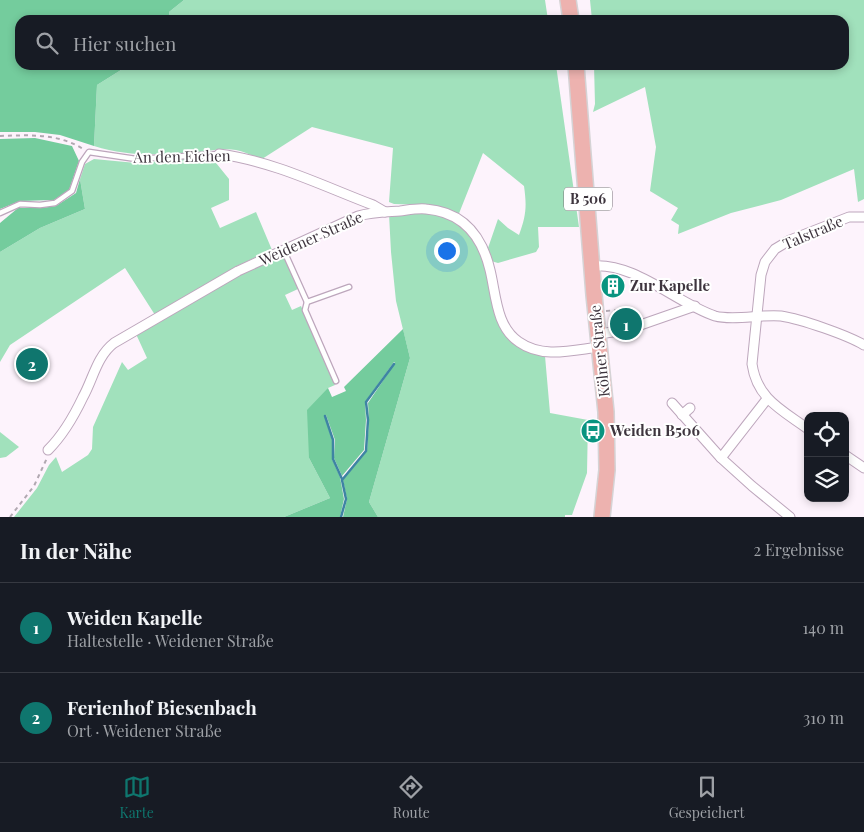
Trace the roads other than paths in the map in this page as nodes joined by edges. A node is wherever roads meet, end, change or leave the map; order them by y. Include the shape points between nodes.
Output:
1 (568, 0) edge
2 (570, 15) edge
3 (576, 70) edge
4 (219, 154) joint
5 (0, 212) edge
6 (385, 212) junction
7 (864, 217) edge
8 (284, 250) junction
9 (592, 266) junction
10 (349, 287) dead end
11 (302, 290) junction
12 (296, 293) dead end
13 (307, 302) junction
14 (695, 306) junction
15 (756, 317) junction
16 (599, 341) junction
17 (864, 345) edge
18 (336, 381) dead end
19 (766, 399) junction
20 (672, 403) dead end
21 (690, 408) dead end
22 (682, 415) junction
23 (804, 425) edge
24 (48, 450) road end
25 (848, 457) edge
26 (721, 458) junction
27 (864, 468) edge
28 (602, 517) edge
29 (790, 517) edge

1 - 2 main road
3 - 9 main road, Kölner Straße / B 506
4 - 5 lane, An den Eichen via 136,159 88,152 72,191 55,203 20,204
4 - 6 street, An den Eichen via 268,164
6 - 8 street, Weidener Straße via 358,216
6 - 16 street, Weidener Straße via 433,210 463,222 484,249 500,315 518,342 546,353
7 - 15 street, Talstraße via 849,217 775,249 765,262 761,275
8 - 11 lane
8 - 24 street, Weidener Straße via 238,271 114,342 106,349 71,419
9 - 14 street via 627,271
9 - 16 main road, Kölner Straße / B 506
10 - 13 lane
11 - 12 lane
11 - 13 lane
13 - 18 lane via 305,310
14 - 15 street via 717,316
14 - 16 street, Weidener Straße
15 - 17 street via 780,316
15 - 19 street, Talstraße via 753,376
16 - 28 main road, Kölner Straße / B 506 via 606,428
19 - 23 street
19 - 26 street
20 - 22 street
21 - 22 street
22 - 26 street
25 - 27 street
26 - 29 street

